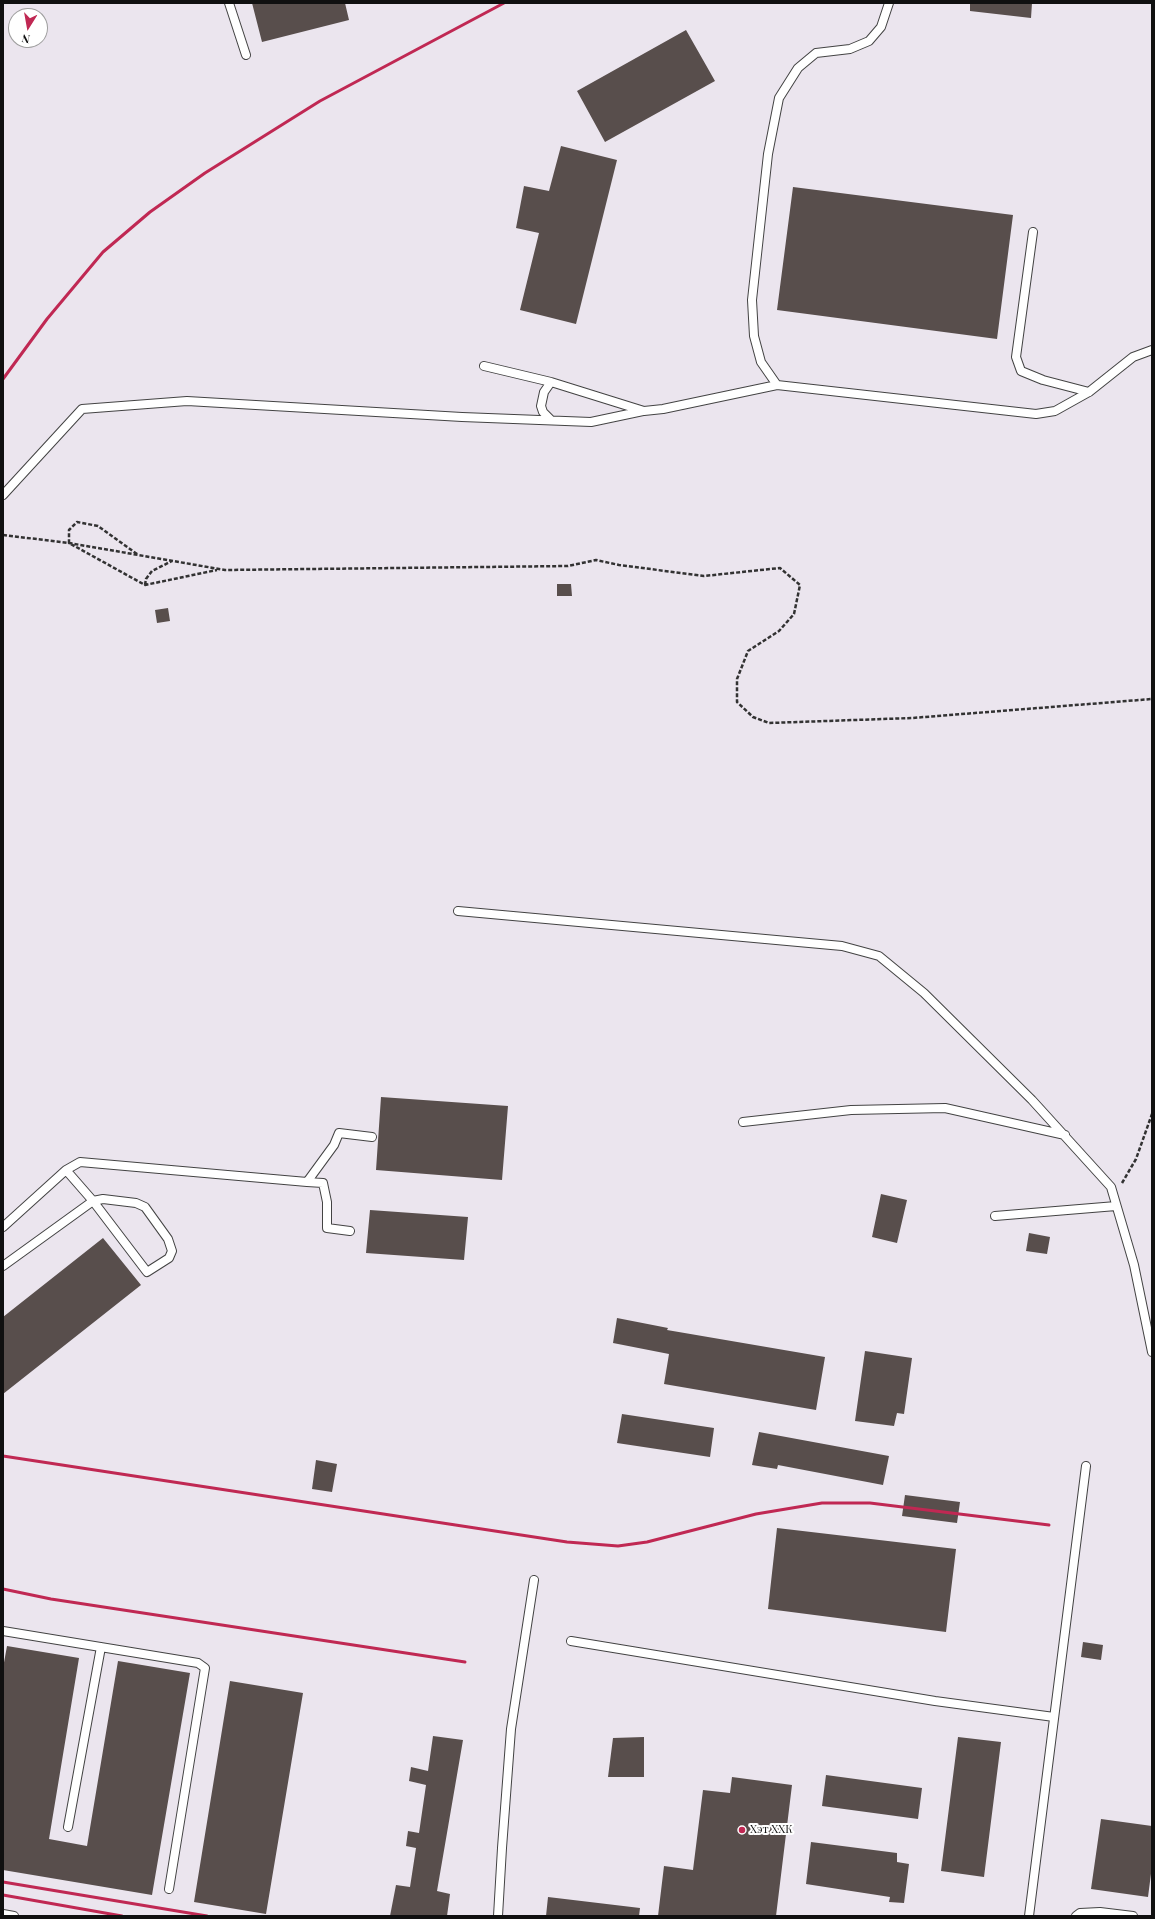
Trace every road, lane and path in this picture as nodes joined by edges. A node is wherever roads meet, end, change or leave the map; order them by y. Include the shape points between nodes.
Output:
1 (229, 3) edge
2 (888, 3) edge
3 (246, 56) dead end
4 (1032, 232) dead end
5 (1152, 350) edge
6 (484, 366) dead end
7 (551, 382) junction
8 (776, 385) junction
9 (1089, 392) junction
10 (644, 410) junction
11 (551, 420) junction
12 (3, 495) edge
13 (3, 535) edge
14 (69, 543) junction
15 (139, 555) junction
16 (172, 561) junction
17 (220, 569) junction
18 (145, 585) junction
19 (1152, 699) edge
20 (458, 911) dead end
21 (1152, 1114) edge
22 (743, 1122) dead end
23 (1064, 1135) junction
24 (372, 1137) dead end
25 (66, 1170) junction
26 (307, 1182) junction
27 (1114, 1196) junction
28 (93, 1201) junction
29 (1116, 1206) junction
30 (995, 1216) dead end
31 (3, 1227) edge
32 (350, 1230) dead end
33 (3, 1266) edge
34 (1152, 1352) edge
35 (1086, 1466) dead end
36 (534, 1580) dead end
37 (3, 1631) edge
38 (571, 1641) dead end
39 (101, 1646) junction
40 (1054, 1717) junction
41 (68, 1827) dead end
42 (169, 1889) dead end
43 (3, 1914) edge
44 (14, 1916) edge
45 (498, 1916) edge
46 (1029, 1916) edge
47 (1076, 1916) edge
48 (1134, 1916) edge

1 - 3 lane
2 - 8 lane via 881,27 869,41 850,49 816,53 798,68 779,98 768,154 752,300 754,336 762,362
4 - 9 lane via 1016,357 1021,370 1043,380
5 - 9 lane via 1133,357
6 - 7 lane
7 - 10 lane
7 - 11 lane via 544,392 541,406
8 - 9 lane via 1036,414 1055,411
8 - 10 lane via 663,409
10 - 11 lane via 590,422
11 - 12 lane via 454,417 186,401 82,409
13 - 14 path
14 - 15 path
14 - 15 path via 69,530 77,522 98,526
14 - 18 path
15 - 16 path
16 - 17 path
16 - 18 path via 152,571
17 - 18 path
17 - 19 path via 568,566 596,560 704,576 780,568 800,585 794,614 779,631 748,651 737,679 737,702 753,717 769,723 912,718
20 - 23 lane via 842,946 879,956 924,993
21 - 27 path via 1136,1159
22 - 23 lane via 851,1110 945,1108
23 - 27 lane via 1111,1187
24 - 26 lane via 340,1133
25 - 26 lane via 80,1162
25 - 28 lane
25 - 31 lane
26 - 32 lane via 323,1183 327,1202 327,1228
27 - 29 lane
28 - 28 lane via 126,1202 144,1207 168,1239 172,1251 169,1258 147,1272
28 - 33 lane
29 - 30 lane
29 - 34 lane via 1134,1265
35 - 40 lane
36 - 45 lane via 511,1729
37 - 39 lane
38 - 40 lane via 934,1701
39 - 41 lane
39 - 42 lane via 198,1663 205,1668
40 - 46 lane
43 - 44 lane
47 - 48 lane via 1080,1913 1100,1912

